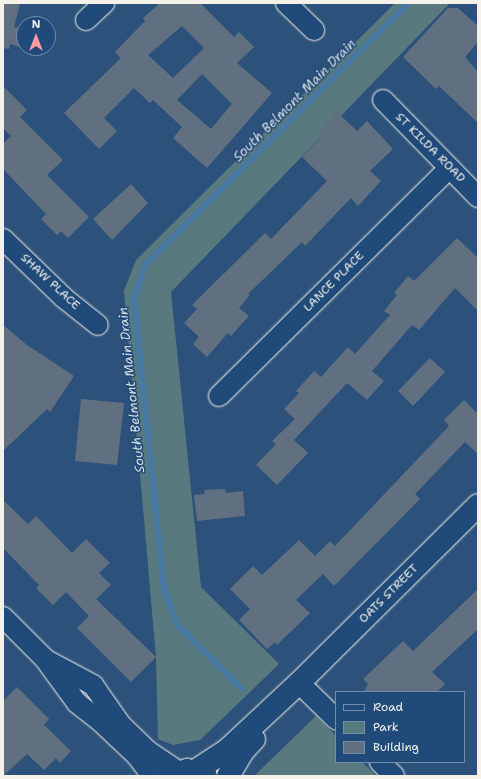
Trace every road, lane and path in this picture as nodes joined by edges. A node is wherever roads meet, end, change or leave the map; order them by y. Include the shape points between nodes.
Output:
1 (104, 3) edge
2 (286, 3) edge
3 (86, 20) dead end
4 (314, 30) dead end
5 (383, 100) dead end
6 (449, 168) junction
7 (478, 197) edge
8 (3, 239) edge
9 (98, 325) dead end
10 (219, 396) dead end
11 (478, 505) edge
12 (3, 617) edge
13 (45, 659) junction
14 (299, 684) junction
15 (335, 718) edge
16 (381, 763) edge
17 (188, 774) edge
18 (152, 776) edge
19 (228, 776) edge
20 (394, 776) edge

1 - 3 street
2 - 4 street
5 - 6 street, ST KILDA ROAD
6 - 7 street, ST KILDA ROAD
6 - 10 street, LANCE PLACE
8 - 9 street, SHAW PLACE via 64,298
11 - 14 street, OATS STREET
12 - 13 street
13 - 17 street via 93,685 122,725 148,751
13 - 18 street via 77,703 112,732
14 - 15 street
14 - 17 street, OATS STREET via 226,751
14 - 19 street, OATS STREET via 274,718 243,751
16 - 20 street

